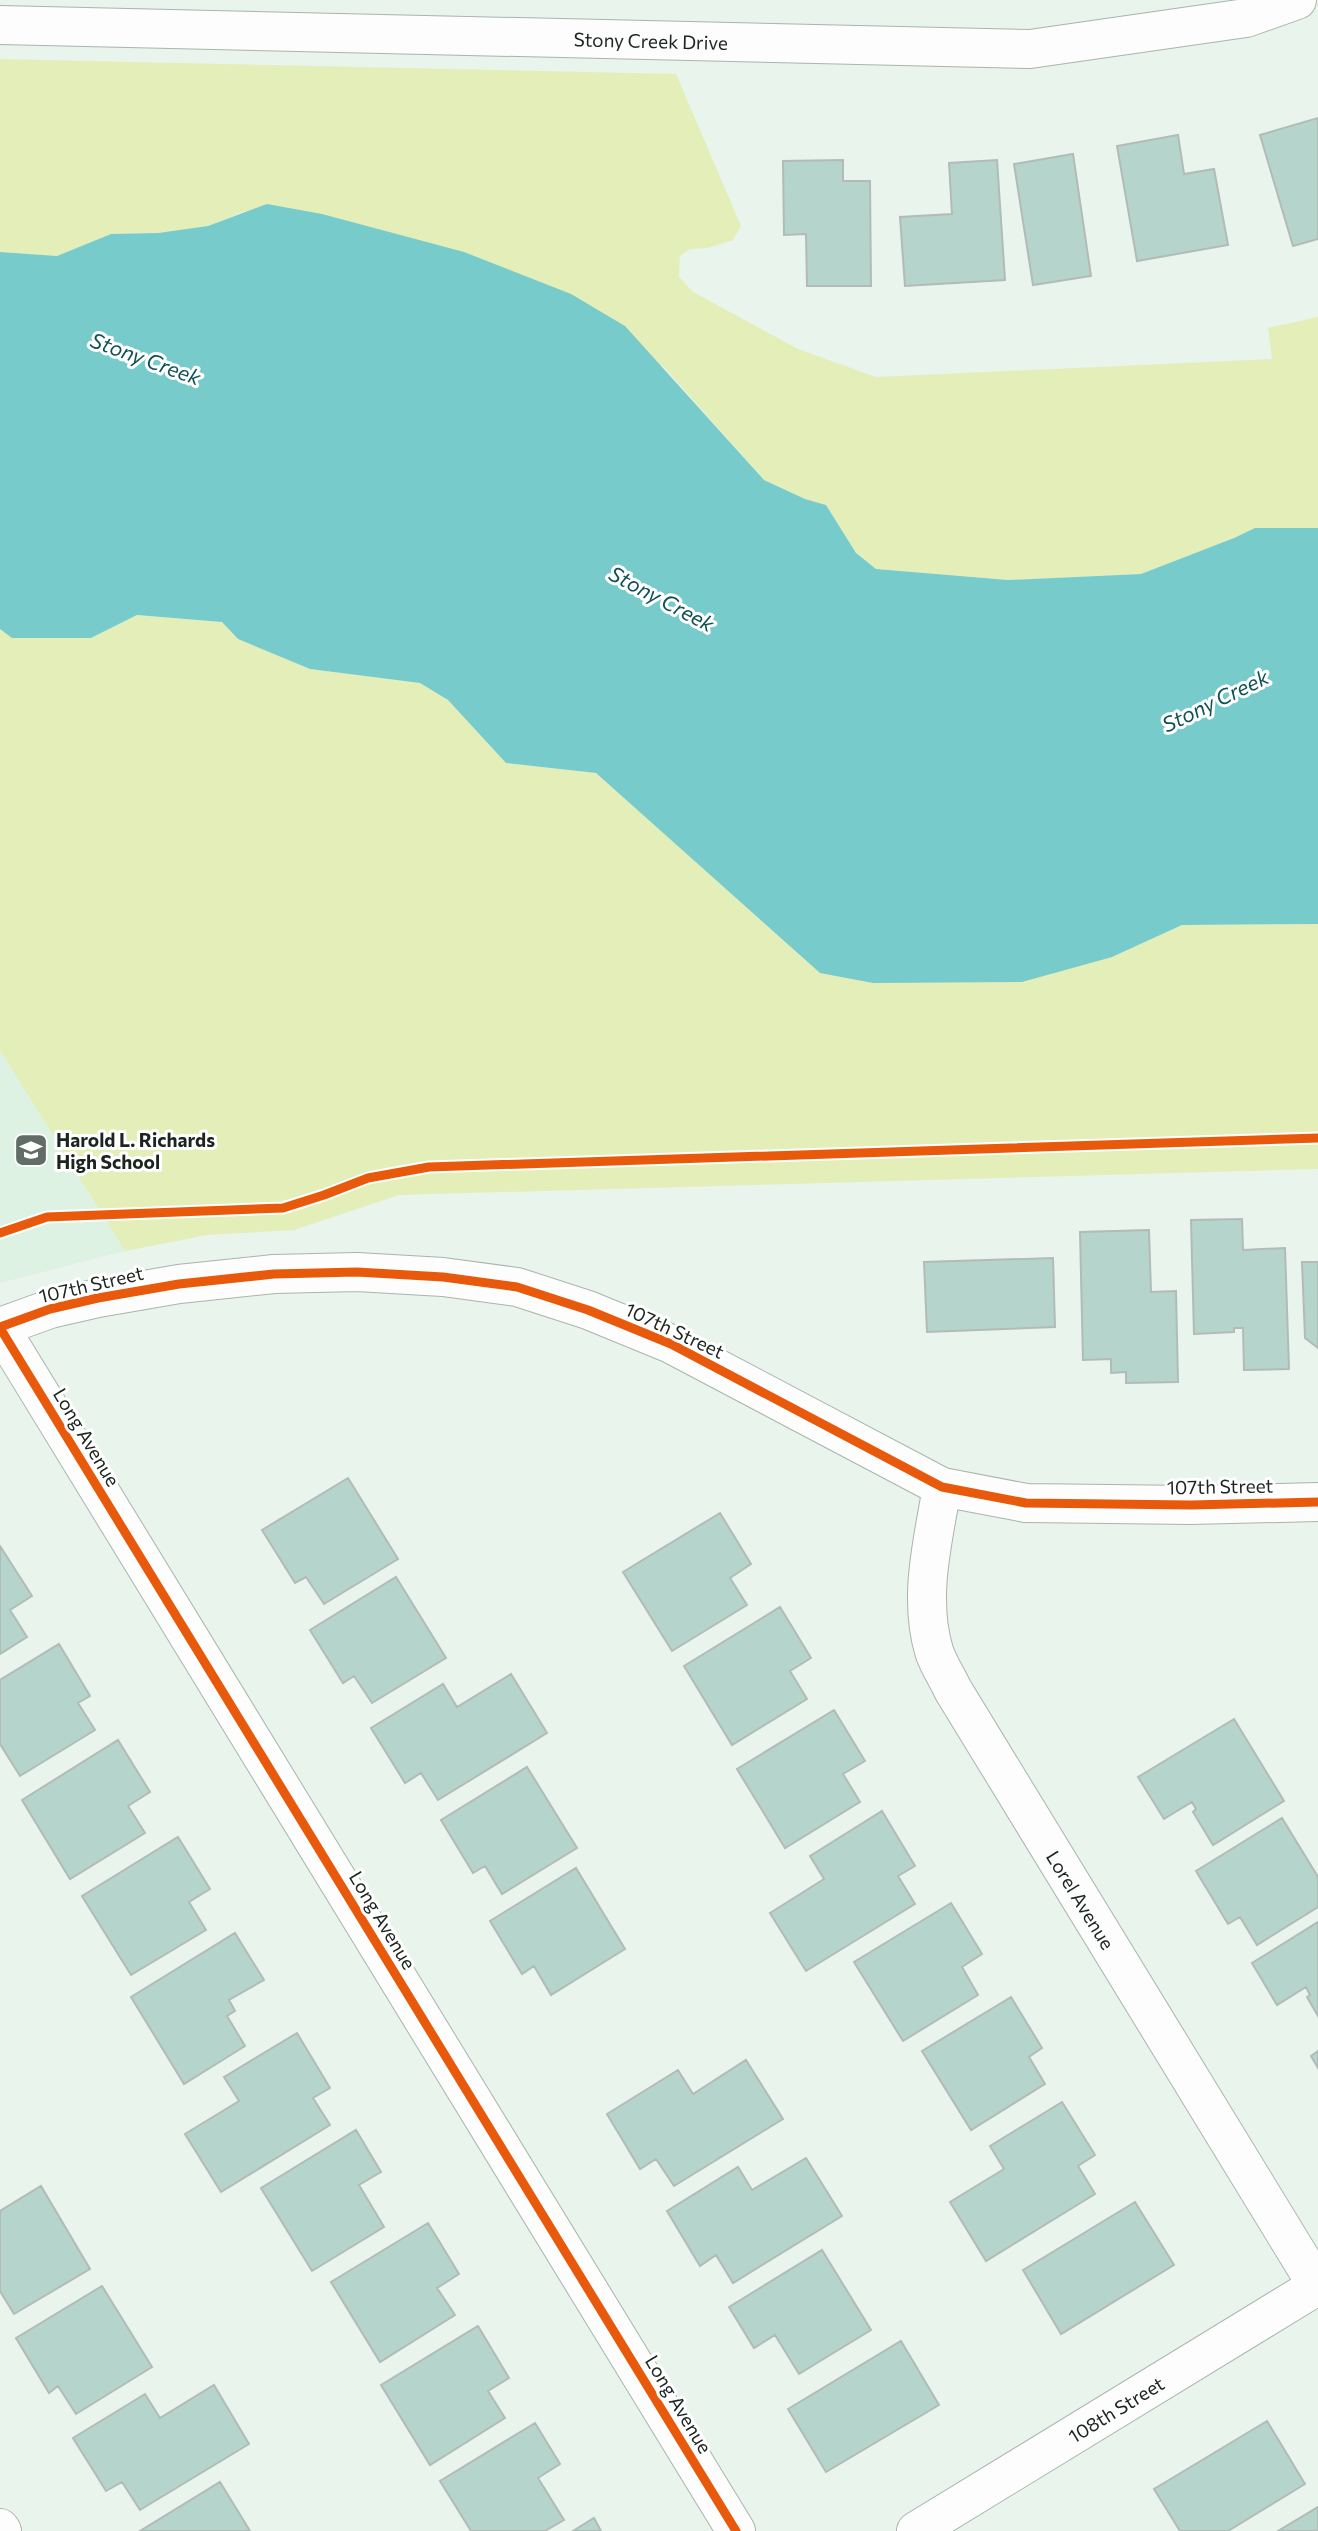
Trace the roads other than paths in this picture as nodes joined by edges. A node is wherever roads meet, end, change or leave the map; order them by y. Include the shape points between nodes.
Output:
1 (1297, 0) edge
2 (41, 13) edge
3 (0, 26) edge
4 (0, 1327) edge
5 (942, 1487) junction
6 (1318, 1502) edge
7 (1318, 2286) edge
8 (736, 2531) edge
9 (916, 2531) edge

1 - 2 street, Stony Creek Drive via 1246,18 1030,49
2 - 3 street, Stony Creek Drive
4 - 5 street, 107th Street via 98,1298 274,1274 357,1272 517,1287 671,1344
4 - 8 street, Long Avenue
5 - 6 street, 107th Street via 1026,1503
5 - 7 street, Lorel Avenue via 928,1573 927,1614 934,1653
7 - 9 street, 108th Street

